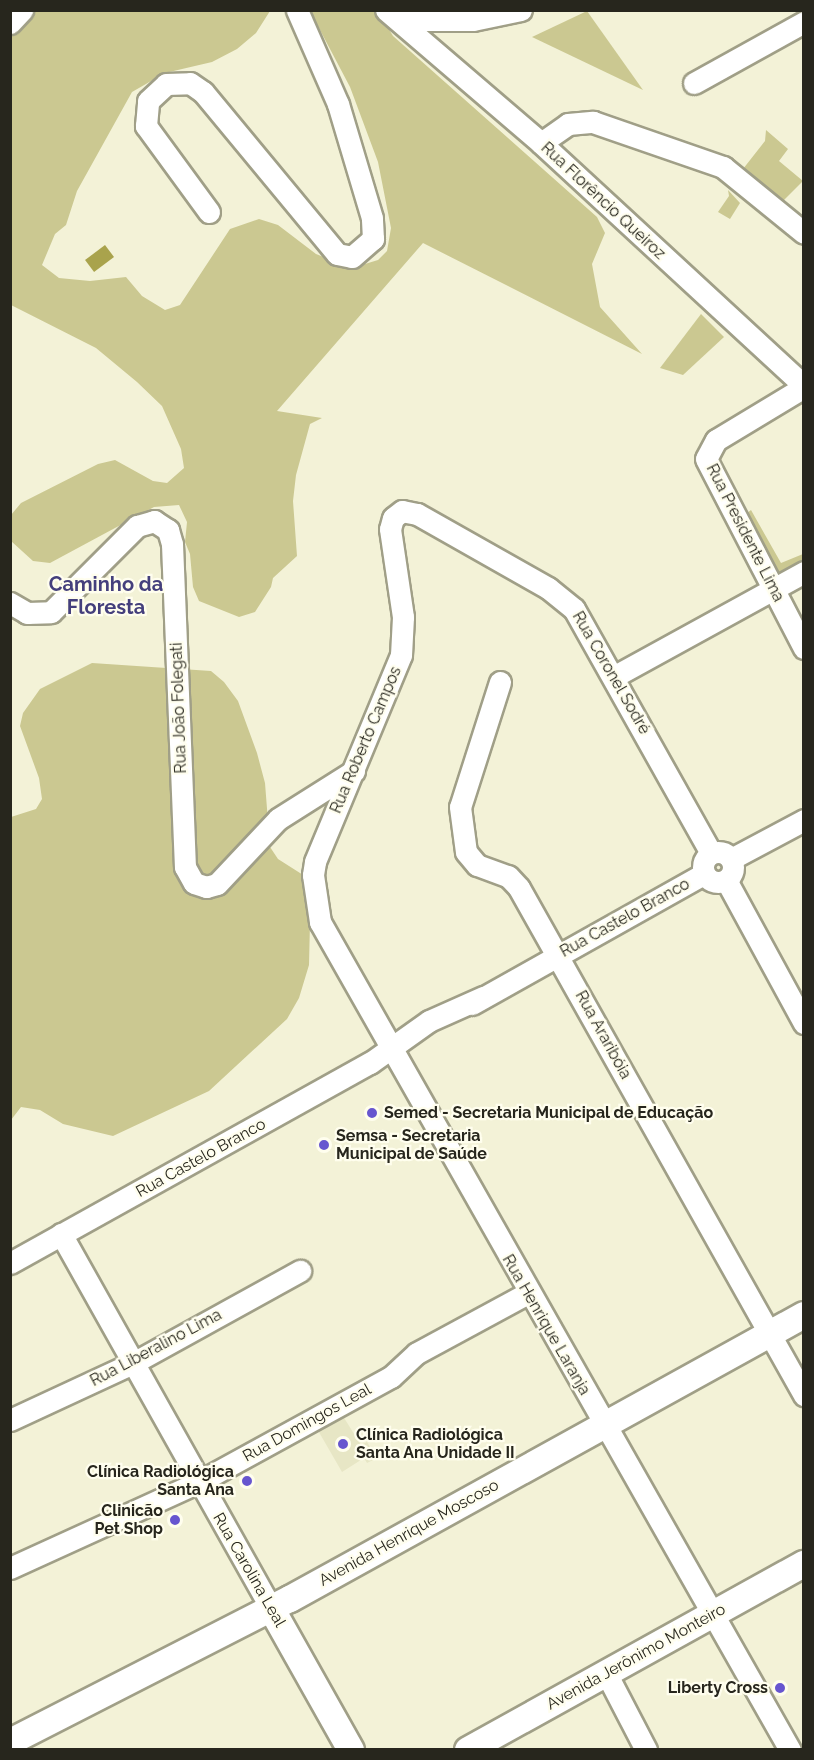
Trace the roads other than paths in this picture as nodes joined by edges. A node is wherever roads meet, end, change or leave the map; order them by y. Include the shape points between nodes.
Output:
1 (22, 10) edge
2 (297, 10) edge
3 (521, 10) edge
4 (392, 15) edge
5 (10, 23) edge
6 (802, 25) edge
7 (694, 83) dead end
8 (541, 143) junction
9 (209, 212) dead end
10 (804, 233) edge
11 (804, 386) edge
12 (398, 514) joint
13 (804, 572) edge
14 (774, 588) junction
15 (10, 603) edge
16 (804, 648) edge
17 (615, 676) junction
18 (500, 682) dead end
19 (354, 771) junction
20 (804, 820) edge
21 (721, 856) junction
22 (704, 874) junction
23 (726, 880) junction
24 (315, 895) joint
25 (558, 956) junction
26 (804, 1023) edge
27 (390, 1052) junction
28 (61, 1234) junction
29 (10, 1263) edge
30 (300, 1271) dead end
31 (528, 1293) junction
32 (804, 1315) edge
33 (768, 1335) junction
34 (133, 1363) junction
35 (804, 1395) edge
36 (10, 1420) edge
37 (604, 1426) junction
38 (199, 1482) junction
39 (804, 1564) edge
40 (10, 1568) edge
41 (272, 1608) junction
42 (713, 1614) junction
43 (606, 1673) junction
44 (10, 1742) edge
45 (498, 1742) edge
46 (351, 1749) edge
47 (468, 1749) edge
48 (646, 1749) edge
49 (790, 1749) edge

1 - 5 street
2 - 9 street via 338,104 372,218 373,239 352,257 337,254 203,92 190,83 166,84 148,101 146,126
3 - 4 street via 473,20
4 - 8 street, Rua Florêncio Queiroz
6 - 7 street
8 - 10 street via 568,124 584,121 679,152 739,176
8 - 11 street, Rua Florêncio Queiroz
11 - 14 street, Rua Presidente Lima via 716,440 706,459
12 - 17 street, Rua Coronel Sodré via 417,514 558,594 584,621
12 - 19 street, Rua Roberto Campos via 390,529 403,617 401,655
13 - 14 street
14 - 16 street, Rua Presidente Lima
14 - 17 street
15 - 19 street, Rua João Folegati via 27,613 51,612 137,526 154,520 168,530 172,544 185,867 194,883 217,884 278,819
17 - 21 street, Rua Coronel Sodré
18 - 25 street, Rua Araribóia via 460,807 466,852 477,865 516,883
19 - 24 street, Rua Roberto Campos via 315,862
20 - 21 street
21 - 22 street via 704,862
21 - 23 street via 733,870
22 - 23 street via 714,882
22 - 25 street, Rua Castelo Branco
23 - 26 street
24 - 27 street, Rua Henrique Laranja via 323,929
25 - 27 street, Rua Castelo Branco via 483,997 428,1039
25 - 33 street, Rua Araribóia
27 - 28 street, Rua Castelo Branco
27 - 31 street, Rua Henrique Laranja
28 - 29 street, Rua Castelo Branco
28 - 34 street, Rua Carolina Leal
30 - 34 street, Rua Liberalino Lima
31 - 37 street, Rua Henrique Laranja
31 - 38 street, Rua Domingos Leal via 417,1353 391,1377
32 - 33 main road, Avenida Henrique Moscoso
33 - 35 street, Rua Araribóia
33 - 37 main road, Avenida Henrique Moscoso
34 - 36 street, Rua Liberalino Lima
34 - 38 street, Rua Carolina Leal
37 - 41 main road, Avenida Henrique Moscoso
37 - 42 street, Rua Henrique Laranja
38 - 40 street, Rua Domingos Leal
38 - 41 street, Rua Carolina Leal
39 - 42 main road, Avenida Jerônimo Monteiro
41 - 44 main road, Avenida Henrique Moscoso
41 - 46 main road, Rua Carolina Leal
42 - 43 main road, Avenida Jerônimo Monteiro
42 - 49 street, Rua Henrique Laranja
43 - 45 main road, Avenida Jerônimo Monteiro
43 - 48 street
45 - 47 main road, Avenida Jerônimo Monteiro

